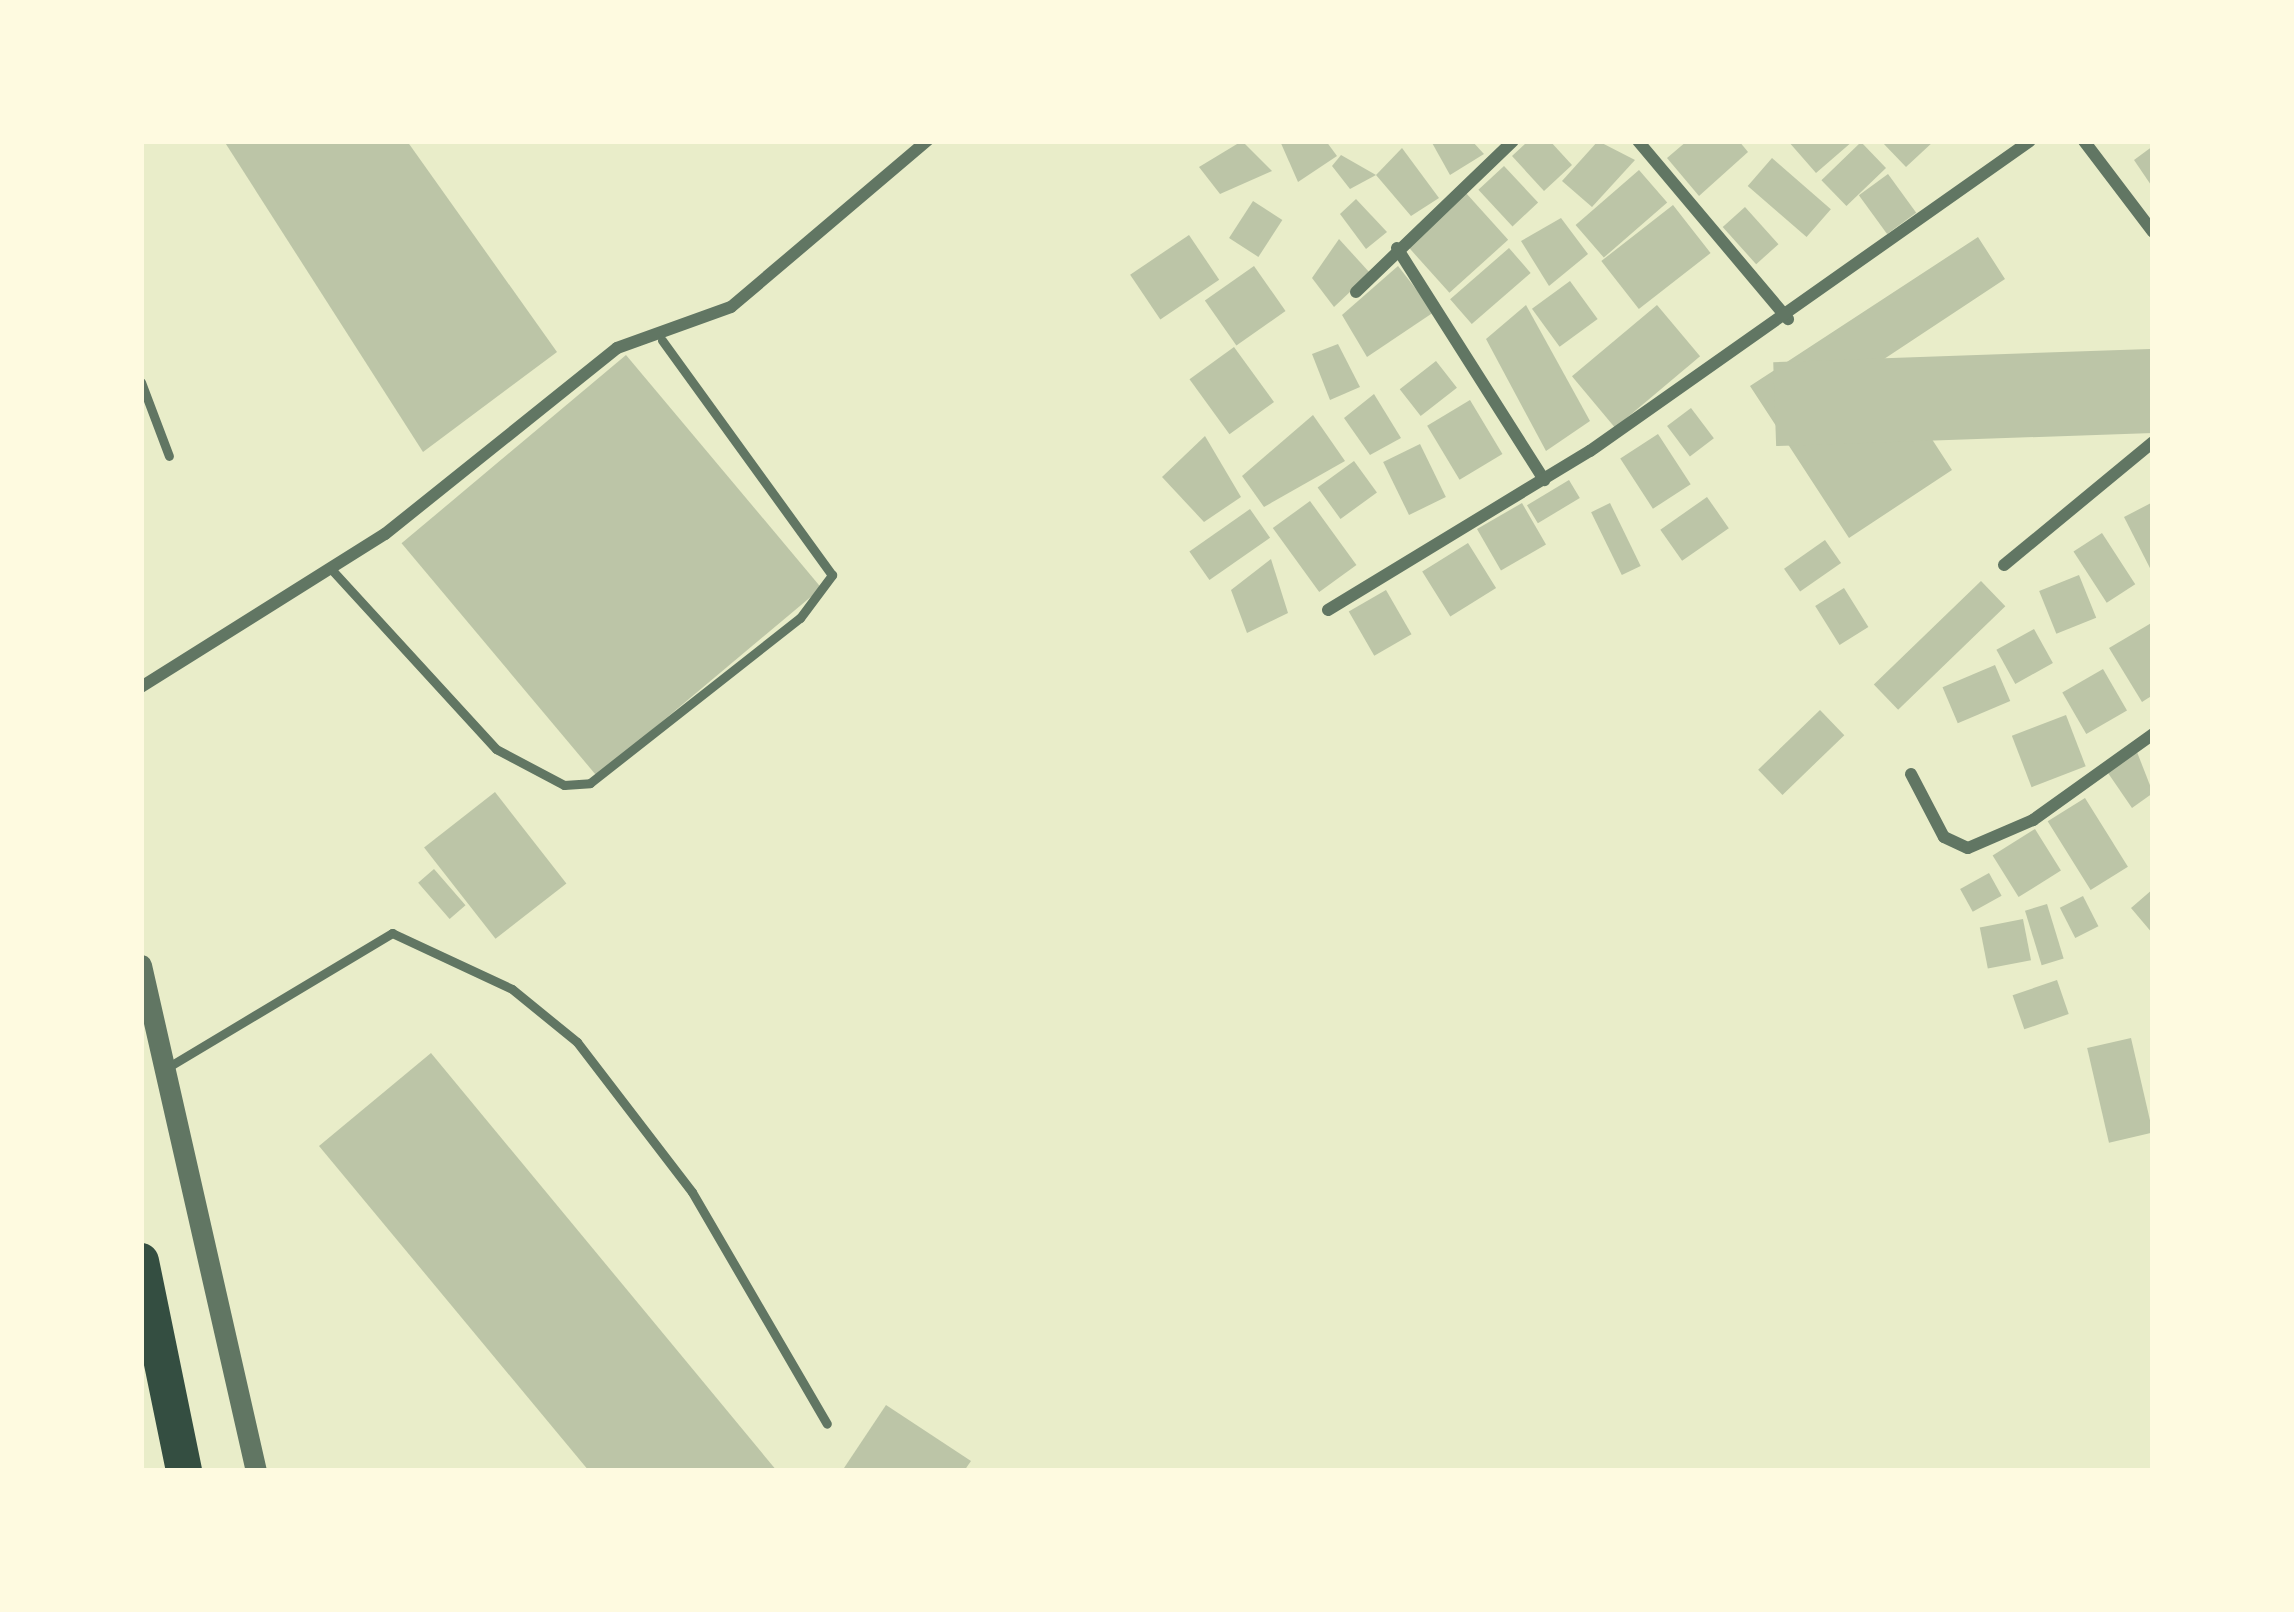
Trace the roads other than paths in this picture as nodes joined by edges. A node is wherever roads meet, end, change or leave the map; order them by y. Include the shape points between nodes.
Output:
1 (927, 141) edge
2 (1513, 141) edge
3 (1638, 141) edge
4 (2030, 141) edge
5 (2084, 141) edge
6 (2153, 232) edge
7 (1397, 248) junction
8 (1356, 292) dead end
9 (1787, 319) junction
10 (662, 340) junction
11 (141, 382) edge
12 (2153, 442) edge
13 (169, 456) dead end
14 (1544, 480) junction
15 (2004, 565) dead end
16 (332, 570) junction
17 (1328, 610) dead end
18 (141, 688) edge
19 (2153, 734) edge
20 (1911, 774) dead end
21 (141, 965) edge
22 (160, 1071) junction
23 (141, 1261) edge
24 (827, 1424) dead end
25 (184, 1471) edge
26 (256, 1471) edge

1 - 10 street via 731,307
2 - 7 street
3 - 9 street
4 - 9 street
5 - 6 street
7 - 8 street
7 - 14 street
9 - 14 street
10 - 16 street via 617,348
10 - 16 lane via 832,575 800,618 590,783 564,785 496,749
11 - 13 lane
12 - 15 street
14 - 17 street
16 - 18 street
19 - 20 street via 2033,820 1968,848 1944,837
21 - 22 street
22 - 24 lane via 392,933 512,989 577,1042 692,1192
22 - 26 street
23 - 25 highway

